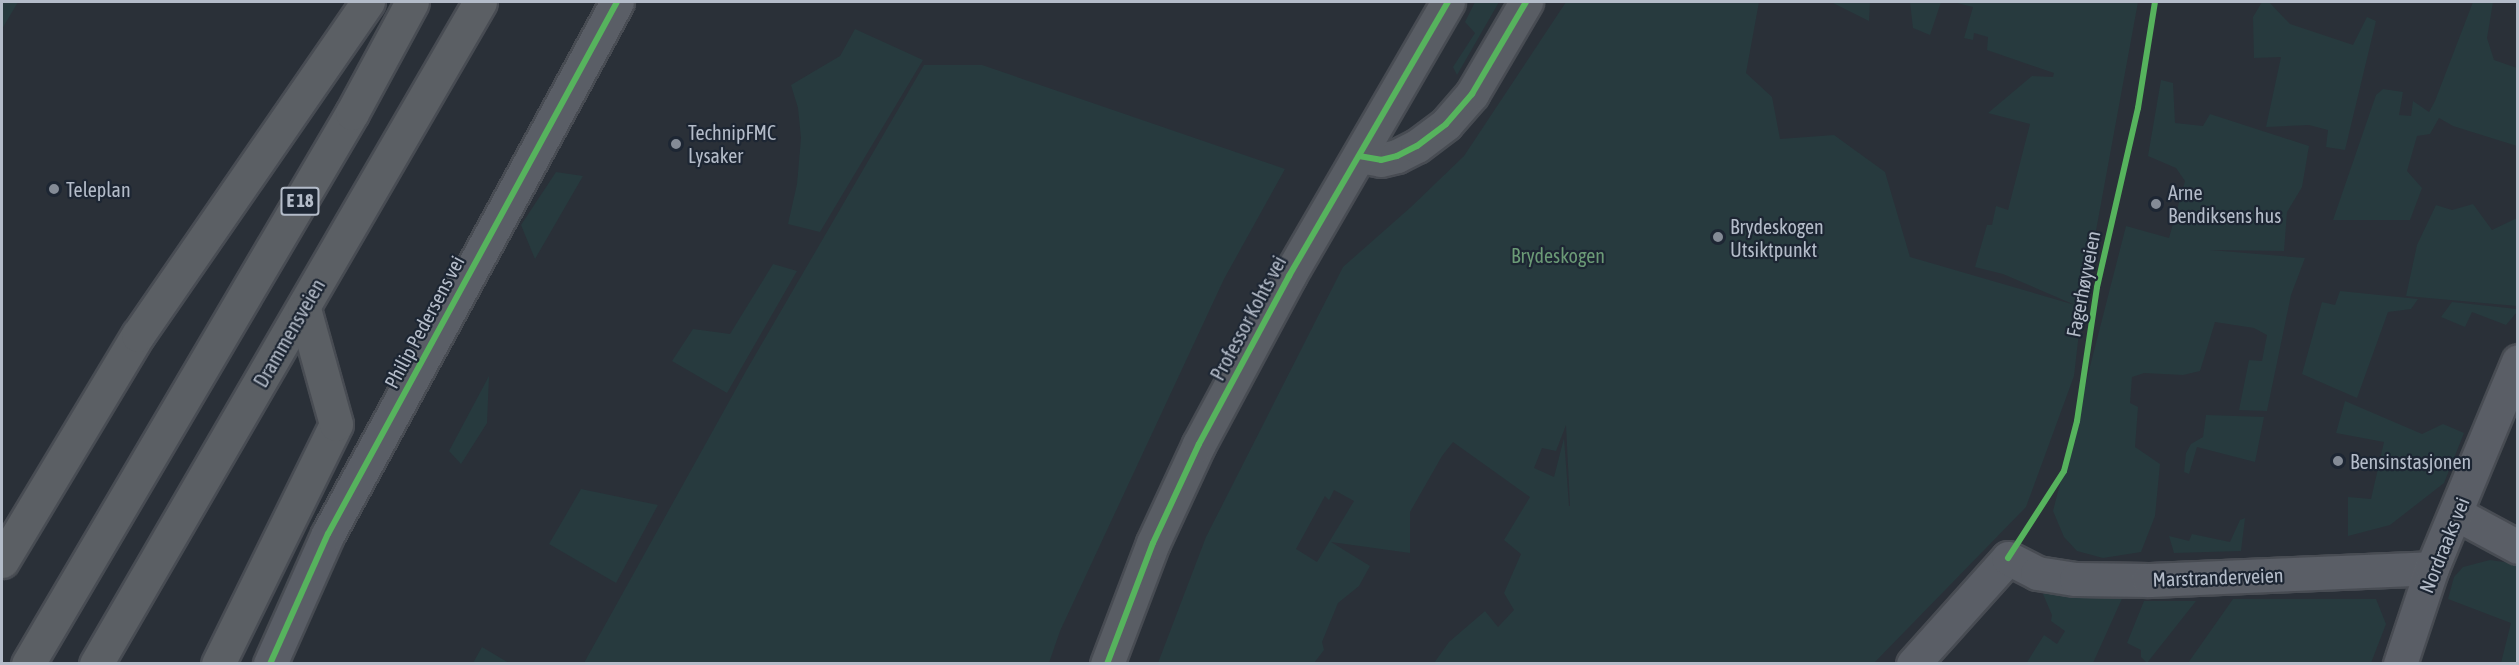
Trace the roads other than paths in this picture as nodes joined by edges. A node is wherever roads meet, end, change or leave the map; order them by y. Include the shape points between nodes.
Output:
1 (368, 2) edge
2 (412, 2) edge
3 (480, 2) edge
4 (616, 2) edge
5 (1448, 2) edge
6 (1526, 2) edge
7 (1359, 156) junction
8 (304, 309) junction
9 (2517, 361) edge
10 (2457, 514) junction
11 (2517, 547) edge
12 (2, 561) edge
13 (2432, 568) junction
14 (28, 663) edge
15 (96, 663) edge
16 (218, 663) edge
17 (270, 663) edge
18 (1107, 663) edge
19 (1912, 663) edge
20 (2400, 663) edge

1 - 12 highway via 138,335
2 - 14 highway, E 18 via 352,113
3 - 8 highway, Drammensveien
4 - 17 street, Philip Pedersens vei via 328,534
5 - 7 main road, Professor Kohts vei
6 - 7 main road via 1472,94 1446,124 1397,156 1381,160
7 - 18 main road, Professor Kohts vei via 1199,444 1153,543
8 - 15 highway, Drammensveien
8 - 16 highway via 336,424
9 - 10 street, Nordraaks vei
10 - 11 street
10 - 13 street, Nordraaks vei
13 - 19 street, Marstranderveien via 2076,579 2037,573 2008,558
13 - 20 street, Nordraaks vei

